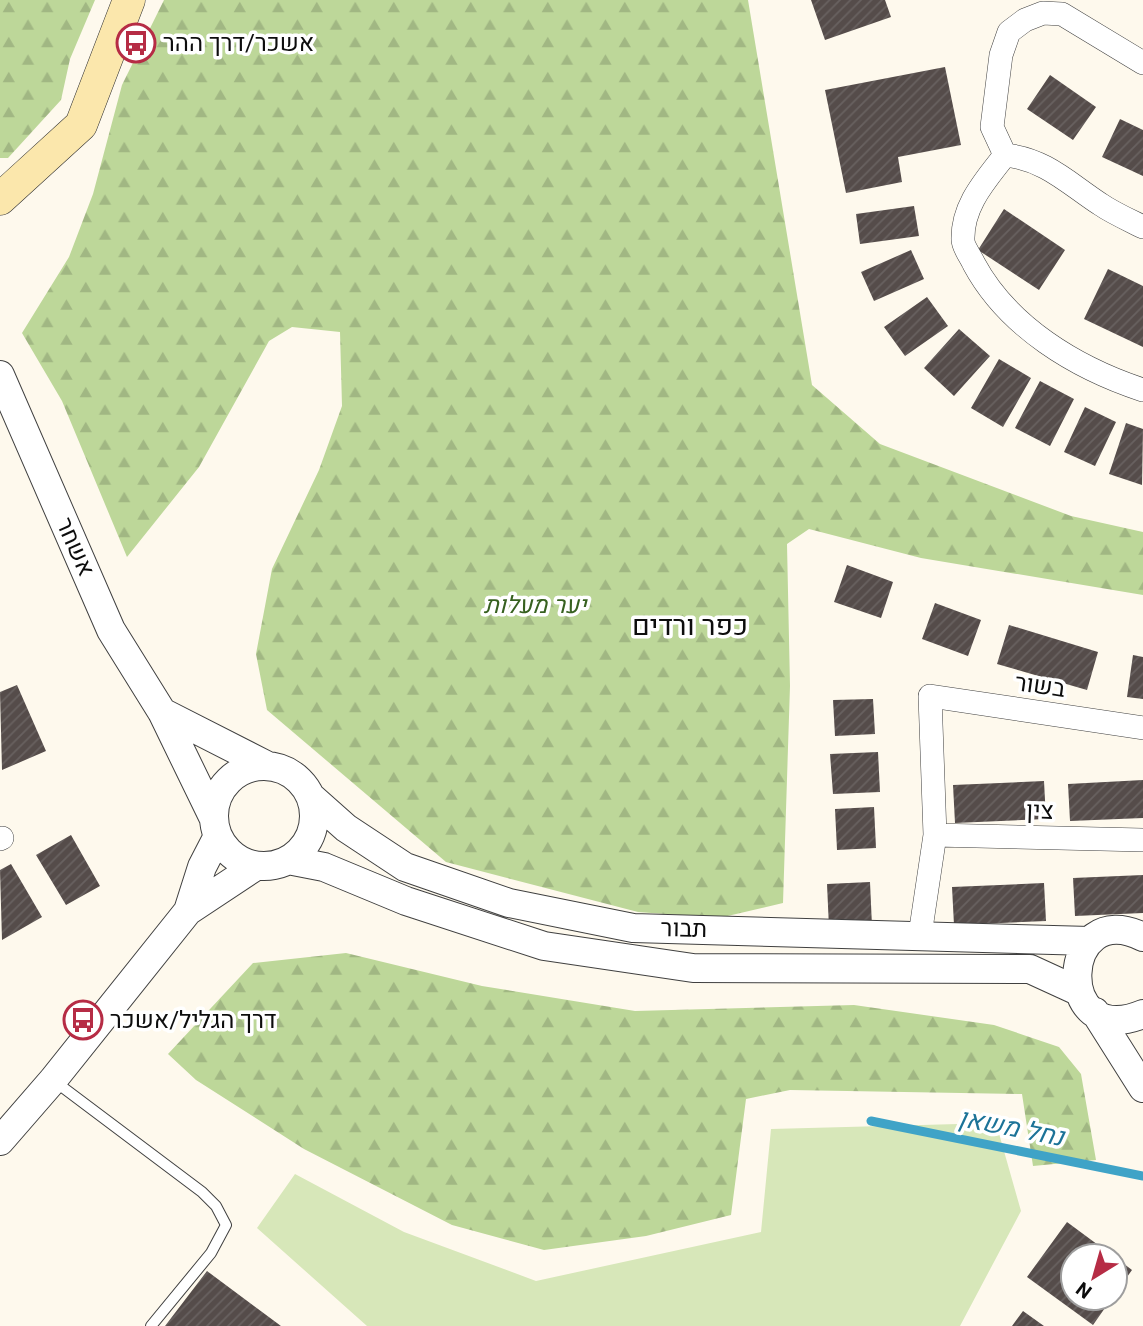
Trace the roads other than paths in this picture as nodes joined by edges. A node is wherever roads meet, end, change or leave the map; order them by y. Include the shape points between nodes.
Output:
1 (129, 0) edge
2 (1044, 7) edge
3 (1143, 63) edge
4 (1005, 155) junction
5 (0, 199) edge
6 (1143, 228) edge
7 (0, 375) edge
8 (1143, 390) edge
9 (162, 712) junction
10 (1143, 728) edge
11 (268, 766) junction
12 (310, 796) junction
13 (216, 827) junction
14 (935, 835) junction
15 (1143, 840) edge
16 (288, 860) junction
17 (256, 866) junction
18 (188, 911) junction
19 (920, 935) junction
20 (1143, 937) edge
21 (1090, 942) junction
22 (1086, 1001) junction
23 (1143, 1014) edge
24 (53, 1080) junction
25 (1143, 1088) edge
26 (0, 1141) edge
27 (151, 1326) edge

1 - 5 main road via 81,125
2 - 3 street
2 - 4 street via 1009,32 1001,55 992,127
4 - 6 street via 1026,157 1058,172 1101,205
4 - 8 street via 971,201 962,242 989,291 1037,336 1101,376
7 - 9 street, אשחר via 111,630
9 - 11 street
9 - 13 street, אשחר
10 - 14 street, בשור via 930,696
11 - 12 street via 293,775
11 - 13 street via 254,766 230,779 215,802
12 - 16 street via 314,810 309,839
12 - 19 street, תבור via 346,828 405,867 509,903 633,928
13 - 17 street via 228,850
13 - 18 street
14 - 15 street, צין
14 - 19 street
16 - 17 street
16 - 22 street, תבור via 324,867 406,901 544,946 693,968 1030,969
17 - 18 street
18 - 24 street
19 - 21 street, תבור
20 - 21 street via 1118,930
21 - 22 street via 1076,964
22 - 23 street, תבור via 1119,1020
22 - 25 street
24 - 26 street
24 - 27 lane via 202,1192 226,1225 211,1253

